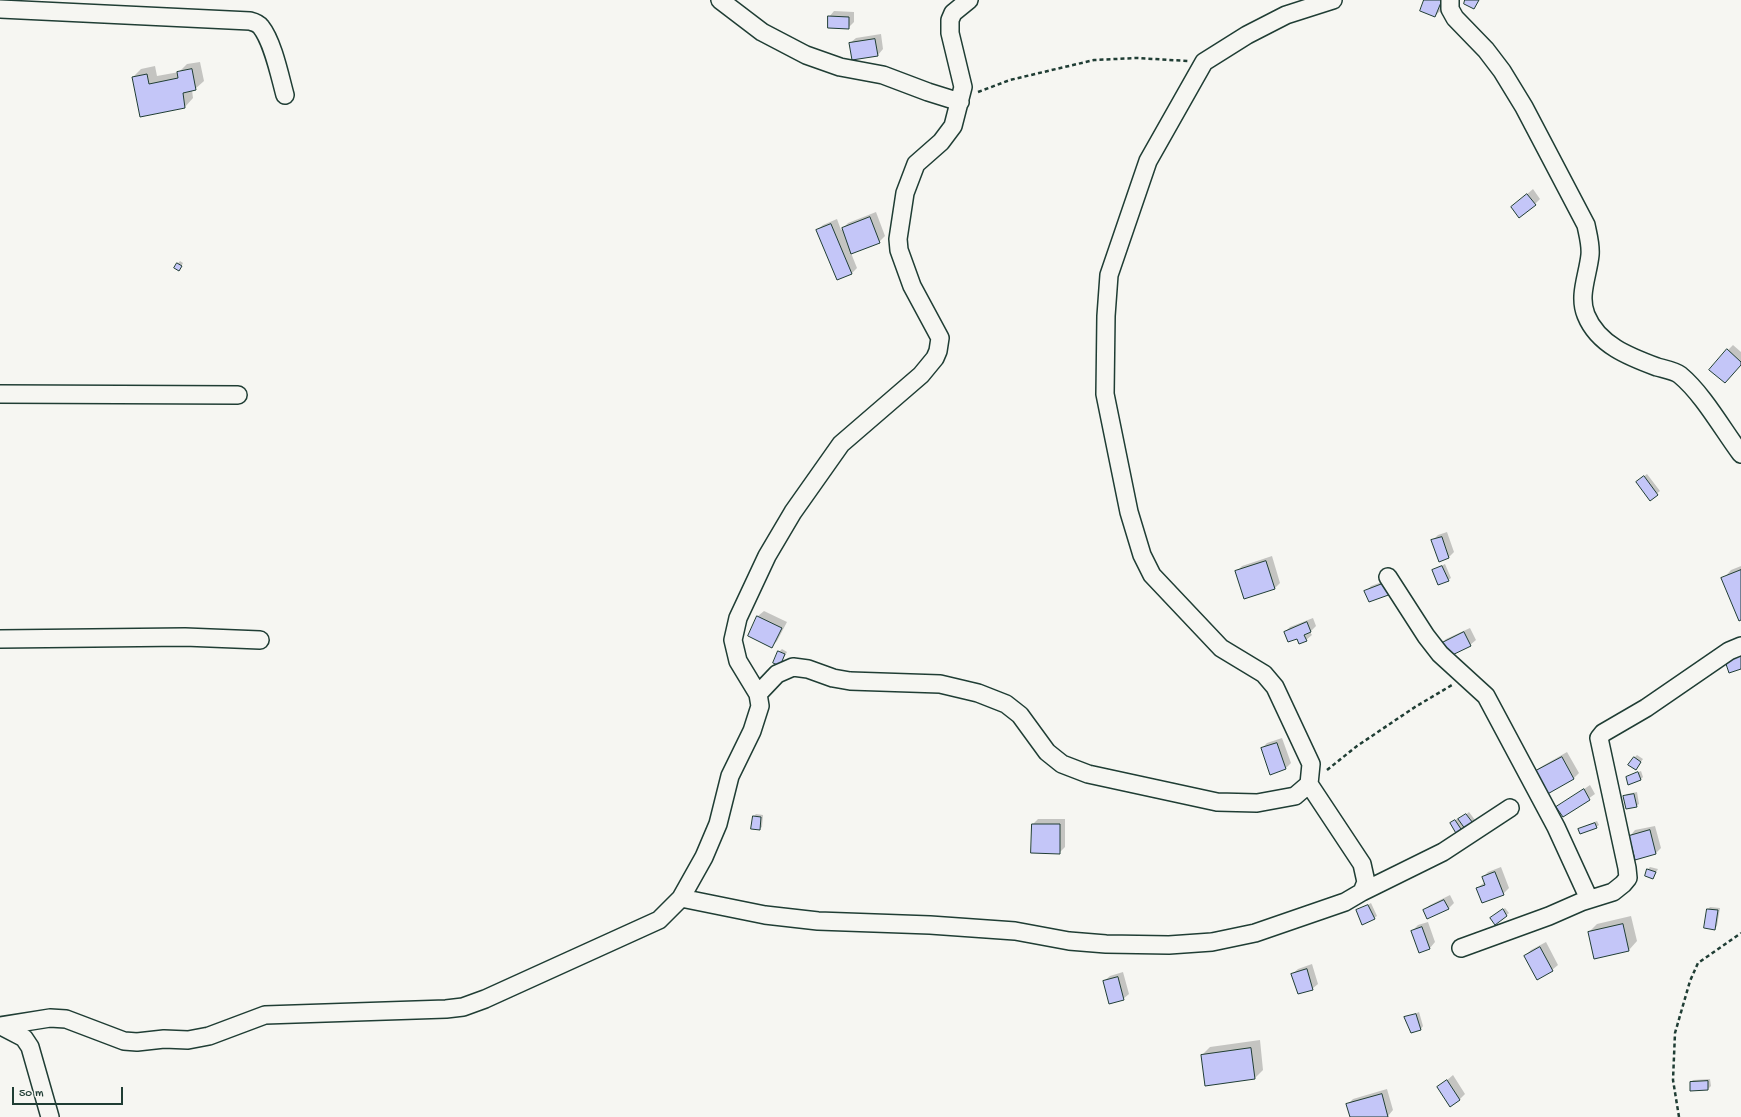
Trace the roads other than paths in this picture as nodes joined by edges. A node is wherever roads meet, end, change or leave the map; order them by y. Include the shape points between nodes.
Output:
1 (720, 0) edge
2 (969, 0) edge
3 (1333, 0) edge
4 (1450, 0) edge
5 (0, 9) edge
6 (285, 95) dead end
7 (960, 102) junction
8 (0, 394) edge
9 (238, 395) dead end
10 (1741, 454) edge
11 (1388, 577) dead end
12 (0, 640) edge
13 (260, 640) dead end
14 (1741, 646) edge
15 (758, 694) junction
16 (1309, 784) junction
17 (1510, 808) dead end
18 (1362, 892) junction
19 (681, 898) junction
20 (1589, 899) junction
21 (1461, 948) dead end
22 (1, 1026) edge
23 (50, 1117) edge

1 - 7 street via 762,32 806,55 840,67 883,76
2 - 7 street via 950,20 950,33 962,87
3 - 16 street via 1286,16 1248,35 1204,62 1148,161 1109,275 1106,316 1105,394 1129,512 1142,555 1152,575 1220,648 1264,674 1275,687 1311,764
4 - 10 street via 1450,9 1455,18 1486,50 1524,107 1586,226 1590,256 1583,302 1586,316 1593,327 1610,345 1629,357 1679,374 1710,410
5 - 6 street via 250,21 261,26 264,32 274,55
7 - 15 street via 953,126 941,142 916,164 905,193 898,239 899,250 912,286 940,338 938,351 921,375 841,444 777,536 738,618 733,640 738,662
8 - 9 street
11 - 20 street via 1440,654 1486,696 1556,827
12 - 13 street via 185,636
14 - 20 street via 1729,651 1599,738 1628,878 1613,892
15 - 16 street via 777,674 793,668 808,668 833,678 850,681 940,684 978,693 1006,704 1020,715 1047,752 1062,764 1088,774 1217,802 1236,803 1257,803 1295,796
15 - 19 street via 760,706 752,731 730,776 718,824 704,857
16 - 18 street via 1362,864 1366,882
17 - 18 street via 1443,852
18 - 19 street via 1346,902 1255,933 1212,942 1169,945 1069,941 1015,931 970,927 818,921 765,915
19 - 22 street via 659,920 464,1007 265,1015 209,1036 188,1040 124,1041 66,1020 50,1018
20 - 21 street
22 - 23 street via 24,1038 30,1047

